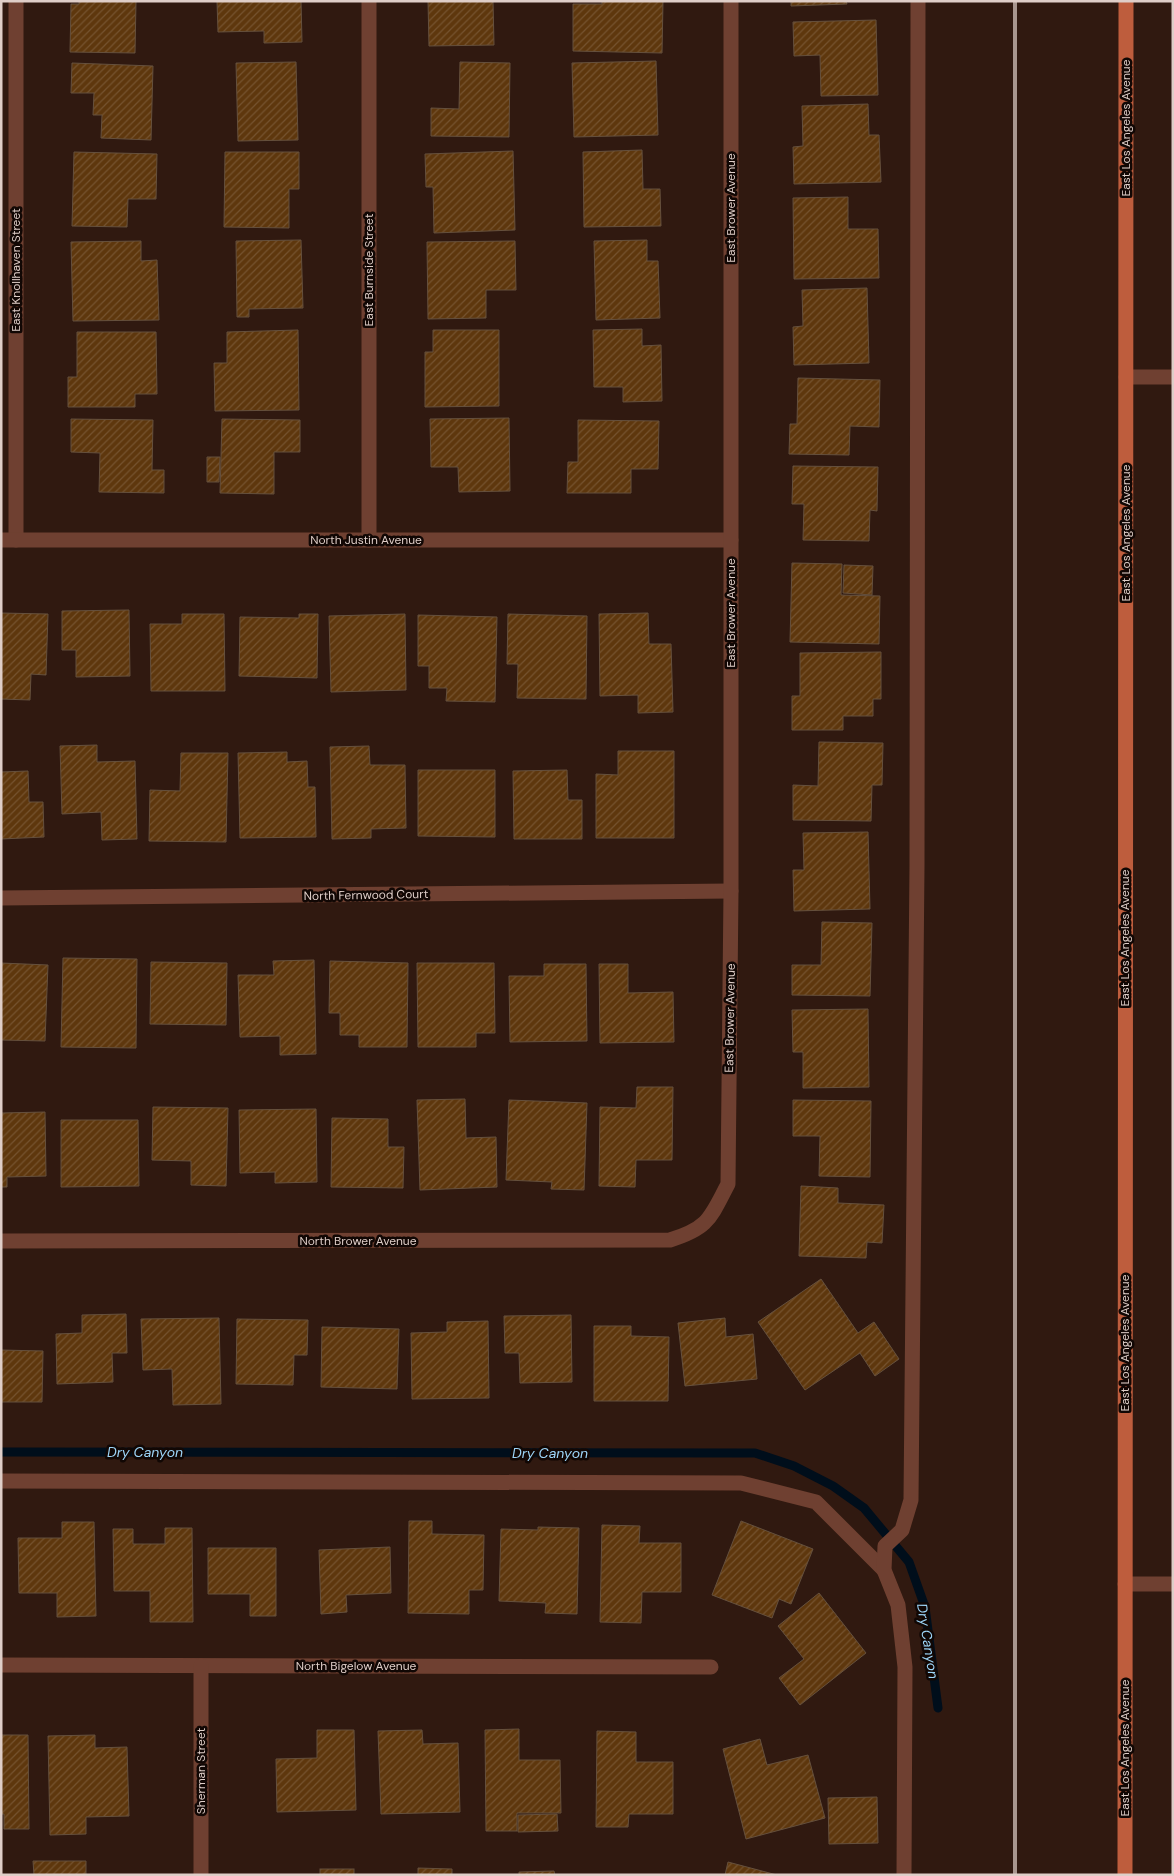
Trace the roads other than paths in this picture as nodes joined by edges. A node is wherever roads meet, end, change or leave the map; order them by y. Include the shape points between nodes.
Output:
1 (16, 1) edge
2 (369, 1) edge
3 (731, 1) edge
4 (918, 1) edge
5 (1126, 1) edge
6 (1126, 377) junction
7 (1173, 377) edge
8 (9, 540) edge
9 (369, 540) junction
10 (731, 540) junction
11 (731, 891) junction
12 (1, 898) edge
13 (709, 1220) joint
14 (1, 1241) edge
15 (1, 1481) edge
16 (884, 1570) junction
17 (1125, 1584) junction
18 (1173, 1584) edge
19 (1, 1665) edge
20 (201, 1666) junction
21 (711, 1667) dead end
22 (201, 1875) edge
23 (904, 1875) edge
24 (1125, 1875) edge

1 - 8 street, East Knollhaven Street
2 - 9 street, East Burnside Street
3 - 10 street, East Brower Avenue
4 - 16 street via 917,866 911,1500 902,1530 885,1546
5 - 6 main road, East Los Angeles Avenue
6 - 7 street
6 - 17 main road, East Los Angeles Avenue
8 - 9 street, North Justin Avenue
9 - 10 street, North Justin Avenue
10 - 11 street, East Brower Avenue
11 - 12 street, North Fernwood Court
11 - 13 street, East Brower Avenue via 728,1184
13 - 14 street, North Brower Avenue via 691,1233 670,1240
15 - 16 street via 741,1482 816,1502
16 - 23 street via 898,1605 905,1667
17 - 18 street
17 - 24 main road, East Los Angeles Avenue
19 - 20 street, North Bigelow Avenue
20 - 21 street, North Bigelow Avenue
20 - 22 street, Sherman Street

